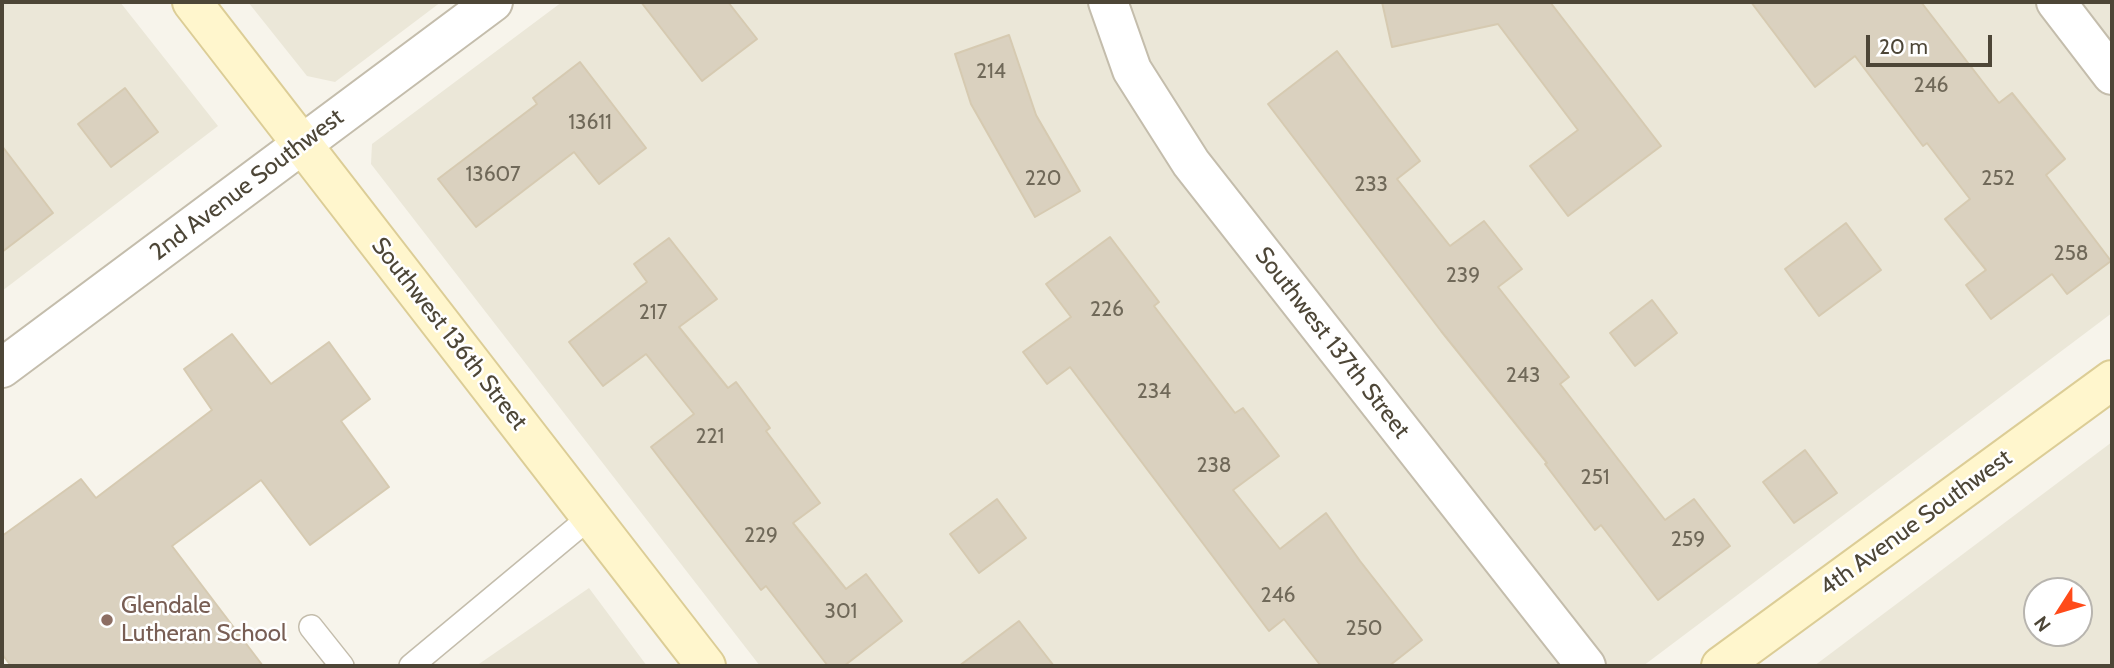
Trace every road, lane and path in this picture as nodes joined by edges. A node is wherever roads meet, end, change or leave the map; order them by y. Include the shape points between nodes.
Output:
1 (192, 2) edge
2 (493, 2) edge
3 (1108, 2) edge
4 (2056, 2) edge
5 (2112, 75) edge
6 (302, 144) junction
7 (2, 368) edge
8 (2112, 380) edge
9 (590, 517) junction
10 (311, 627) dead end
11 (342, 666) edge
12 (411, 666) edge
13 (706, 666) edge
14 (1586, 666) edge
15 (1721, 666) edge

1 - 6 street, Southwest 136th Street
2 - 6 street, 2nd Avenue Southwest
3 - 14 street, Southwest 137th Street via 1132,70 1191,163
4 - 5 street
6 - 7 street, 2nd Avenue Southwest
6 - 9 street, Southwest 136th Street
8 - 15 street, 4th Avenue Southwest
9 - 12 lane
9 - 13 street, Southwest 136th Street
10 - 11 lane

